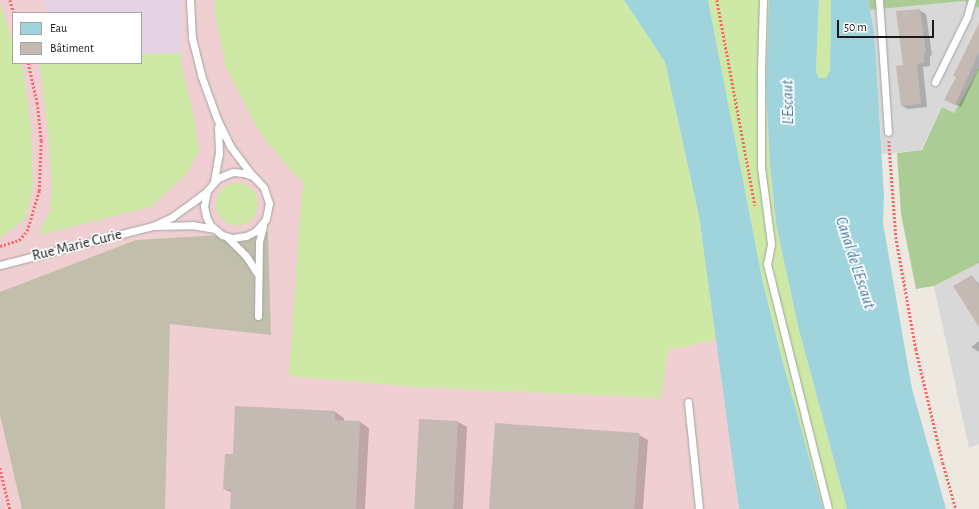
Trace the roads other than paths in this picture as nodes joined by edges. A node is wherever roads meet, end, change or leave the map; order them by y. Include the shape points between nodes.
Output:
1 (190, 0) edge
2 (763, 0) edge
3 (879, 0) edge
4 (972, 0) edge
5 (935, 82) dead end
6 (217, 119) junction
7 (888, 132) road end
8 (253, 176) junction
9 (214, 181) junction
10 (207, 191) junction
11 (263, 224) junction
12 (153, 226) junction
13 (214, 229) junction
14 (227, 236) junction
15 (0, 265) edge
16 (257, 275) junction
17 (258, 316) dead end
18 (688, 402) dead end
19 (699, 509) edge
20 (828, 509) edge

1 - 6 lane via 190,27 195,54
2 - 20 lane via 761,167 771,244 767,264
3 - 7 lane
4 - 5 lane via 967,17
6 - 8 lane via 235,153
6 - 9 lane via 220,144
8 - 9 lane via 233,172
8 - 11 lane via 261,183 268,198 269,208
9 - 10 lane
10 - 12 lane, Rue Marie Curie via 179,212
10 - 13 lane via 204,211
11 - 14 lane via 246,236
11 - 16 lane
12 - 13 lane, Rue Marie Curie via 187,225
12 - 15 lane, Rue Marie Curie
13 - 14 lane
14 - 16 lane via 246,256
16 - 17 lane
18 - 19 lane

